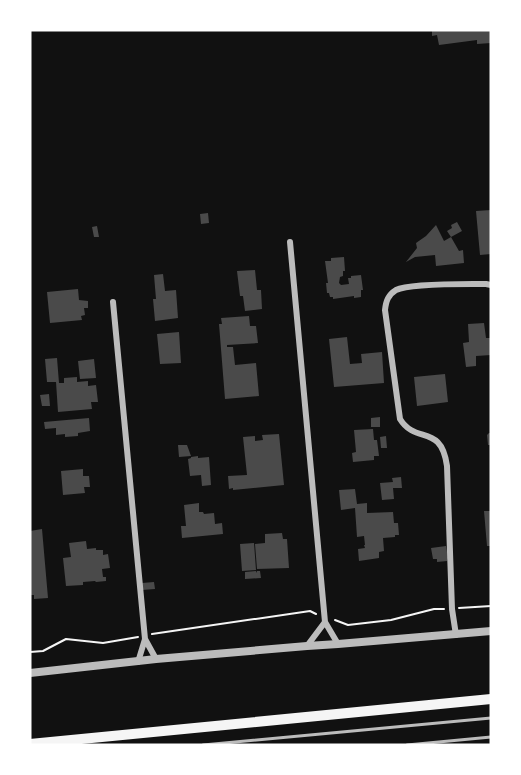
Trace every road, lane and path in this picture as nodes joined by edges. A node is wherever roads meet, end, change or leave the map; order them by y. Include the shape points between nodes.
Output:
1 (290, 242) dead end
2 (491, 285) edge
3 (113, 302) dead end
4 (491, 606) edge
5 (452, 609) junction
6 (325, 620) junction
7 (491, 631) edge
8 (456, 634) junction
9 (145, 637) junction
10 (338, 644) junction
11 (307, 645) junction
12 (30, 652) edge
13 (156, 659) junction
14 (138, 662) junction
15 (30, 673) edge
16 (491, 699) edge
17 (491, 718) edge
18 (491, 737) edge
19 (30, 744) edge
20 (203, 745) edge
21 (407, 745) edge

1 - 6 street
2 - 5 street via 411,286 398,289 386,301 400,419 406,428 433,438 445,454
3 - 9 street
4 - 5 path
5 - 6 path via 348,625
5 - 8 street
6 - 9 path via 310,611
6 - 10 street
6 - 11 street
7 - 8 street
8 - 10 street
9 - 12 path via 104,643 66,639 43,651
9 - 13 street
9 - 14 street
10 - 11 street
11 - 13 street
13 - 14 street
14 - 15 street
16 - 19 highway
17 - 20 lane
18 - 21 lane

